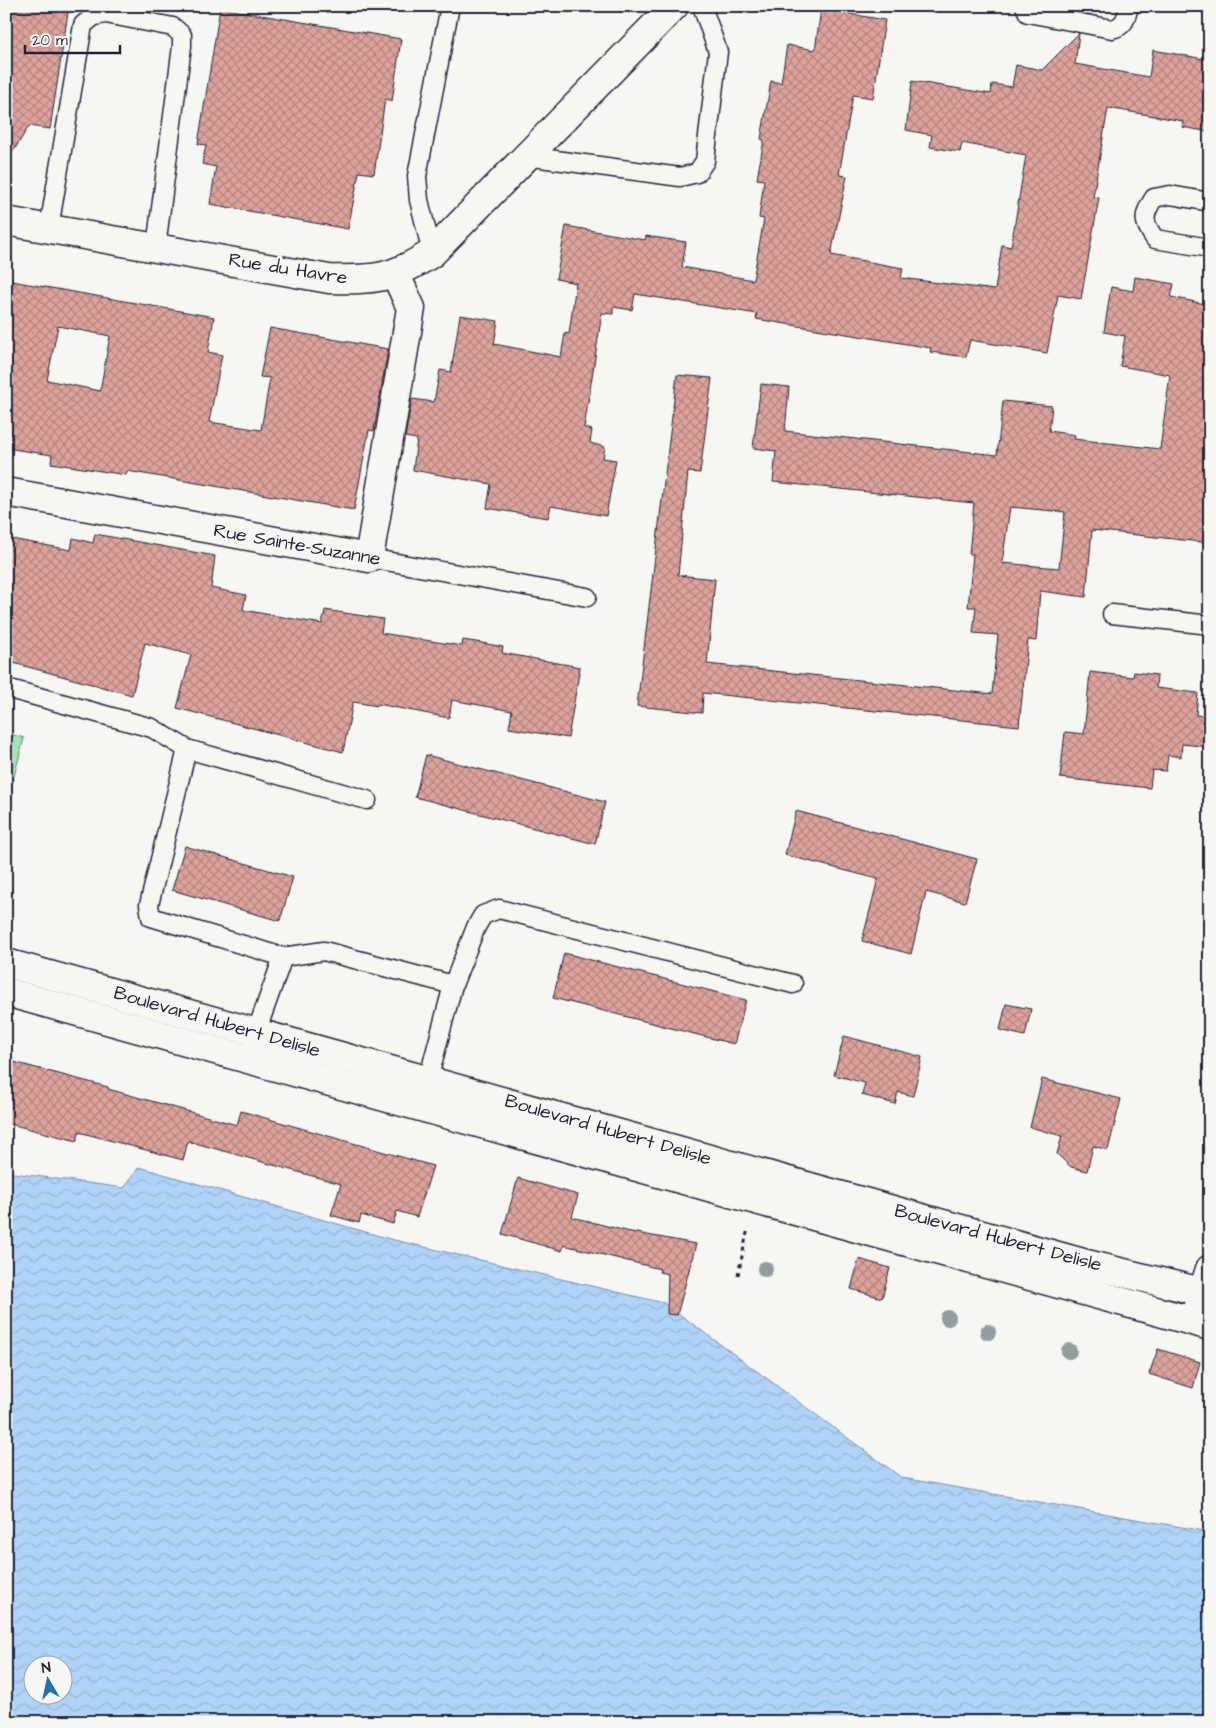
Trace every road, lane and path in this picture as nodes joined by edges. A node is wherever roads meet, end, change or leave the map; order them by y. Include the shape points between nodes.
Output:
1 (450, 6) edge
2 (674, 6) edge
3 (702, 6) edge
4 (1025, 6) edge
5 (1129, 6) edge
6 (526, 156) junction
7 (1210, 202) edge
8 (6, 220) edge
9 (49, 228) junction
10 (156, 247) junction
11 (1210, 248) edge
12 (432, 253) junction
13 (395, 273) junction
14 (6, 492) edge
15 (370, 558) junction
16 (588, 597) dead end
17 (1112, 614) dead end
18 (1210, 625) edge
19 (6, 688) edge
20 (187, 749) junction
21 (367, 800) dead end
22 (283, 957) junction
23 (6, 963) edge
24 (794, 984) dead end
25 (453, 985) junction
26 (6, 992) edge
27 (256, 1033) junction
28 (247, 1058) junction
29 (428, 1080) junction
30 (524, 1107) junction
31 (516, 1134) junction
32 (750, 1220) dead end
33 (738, 1275) dead end
34 (1207, 1285) edge
35 (1202, 1324) edge

1 - 12 lane via 417,176 419,200
2 - 6 main road, Rue du Havre
3 - 6 lane via 718,52 705,161 696,173 680,177
4 - 5 lane via 1028,13 1112,28 1125,23
6 - 12 main road, Rue du Havre
7 - 11 lane via 1170,195 1154,198 1146,210 1145,225 1155,239
8 - 9 main road, Rue du Havre
9 - 10 main road, Rue du Havre
9 - 10 lane via 83,25 94,16 106,14 173,27 182,36
10 - 13 main road, Rue du Havre via 329,278 370,280
12 - 13 main road, Rue du Havre
13 - 15 main road via 411,308
14 - 15 main road, Rue Sainte-Suzanne
15 - 16 lane, Rue Sainte-Suzanne
17 - 18 lane
19 - 20 lane via 152,728
20 - 21 lane
20 - 22 lane via 149,905 151,917
22 - 25 lane via 324,951
22 - 27 lane
23 - 27 main road, Boulevard Hubert Delisle
24 - 25 lane via 499,909 479,921
25 - 29 lane
26 - 28 main road
27 - 28 lane
27 - 29 main road, Boulevard Hubert Delisle
28 - 31 main road
29 - 30 main road, Boulevard Hubert Delisle
30 - 31 lane
30 - 34 main road, Boulevard Hubert Delisle via 1083,1262
31 - 35 main road
32 - 33 path
34 - 35 main road

